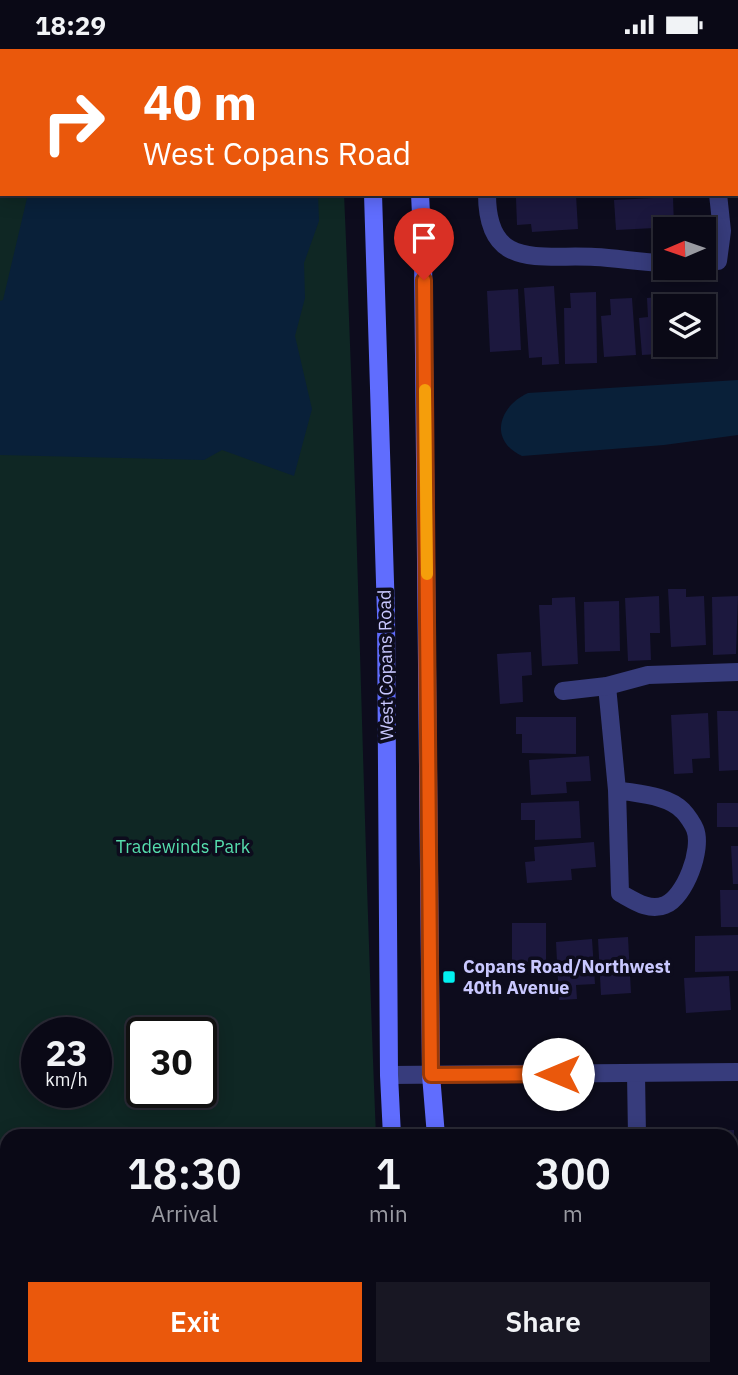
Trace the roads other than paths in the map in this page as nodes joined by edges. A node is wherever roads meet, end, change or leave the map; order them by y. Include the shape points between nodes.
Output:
1 (373, 196) edge
2 (420, 196) edge
3 (487, 196) edge
4 (718, 196) edge
5 (716, 248) edge
6 (653, 263) edge
7 (738, 672) edge
8 (607, 686) junction
9 (563, 691) dead end
10 (617, 790) junction
11 (738, 1072) edge
12 (635, 1074) junction
13 (431, 1075) junction
14 (389, 1076) junction
15 (392, 1129) edge
16 (435, 1129) edge
17 (637, 1129) edge

1 - 14 main road, West Copans Road via 386,614
2 - 13 main road
3 - 6 street via 487,219 498,242 521,255
4 - 5 street via 722,232
7 - 8 street via 648,675
8 - 9 street
8 - 10 street
10 - 10 street via 620,894 650,907 666,905 684,888 694,861 696,831 683,810 654,796
11 - 12 street
12 - 13 street
12 - 17 street
13 - 14 street
13 - 16 main road
14 - 15 main road, West Copans Road

